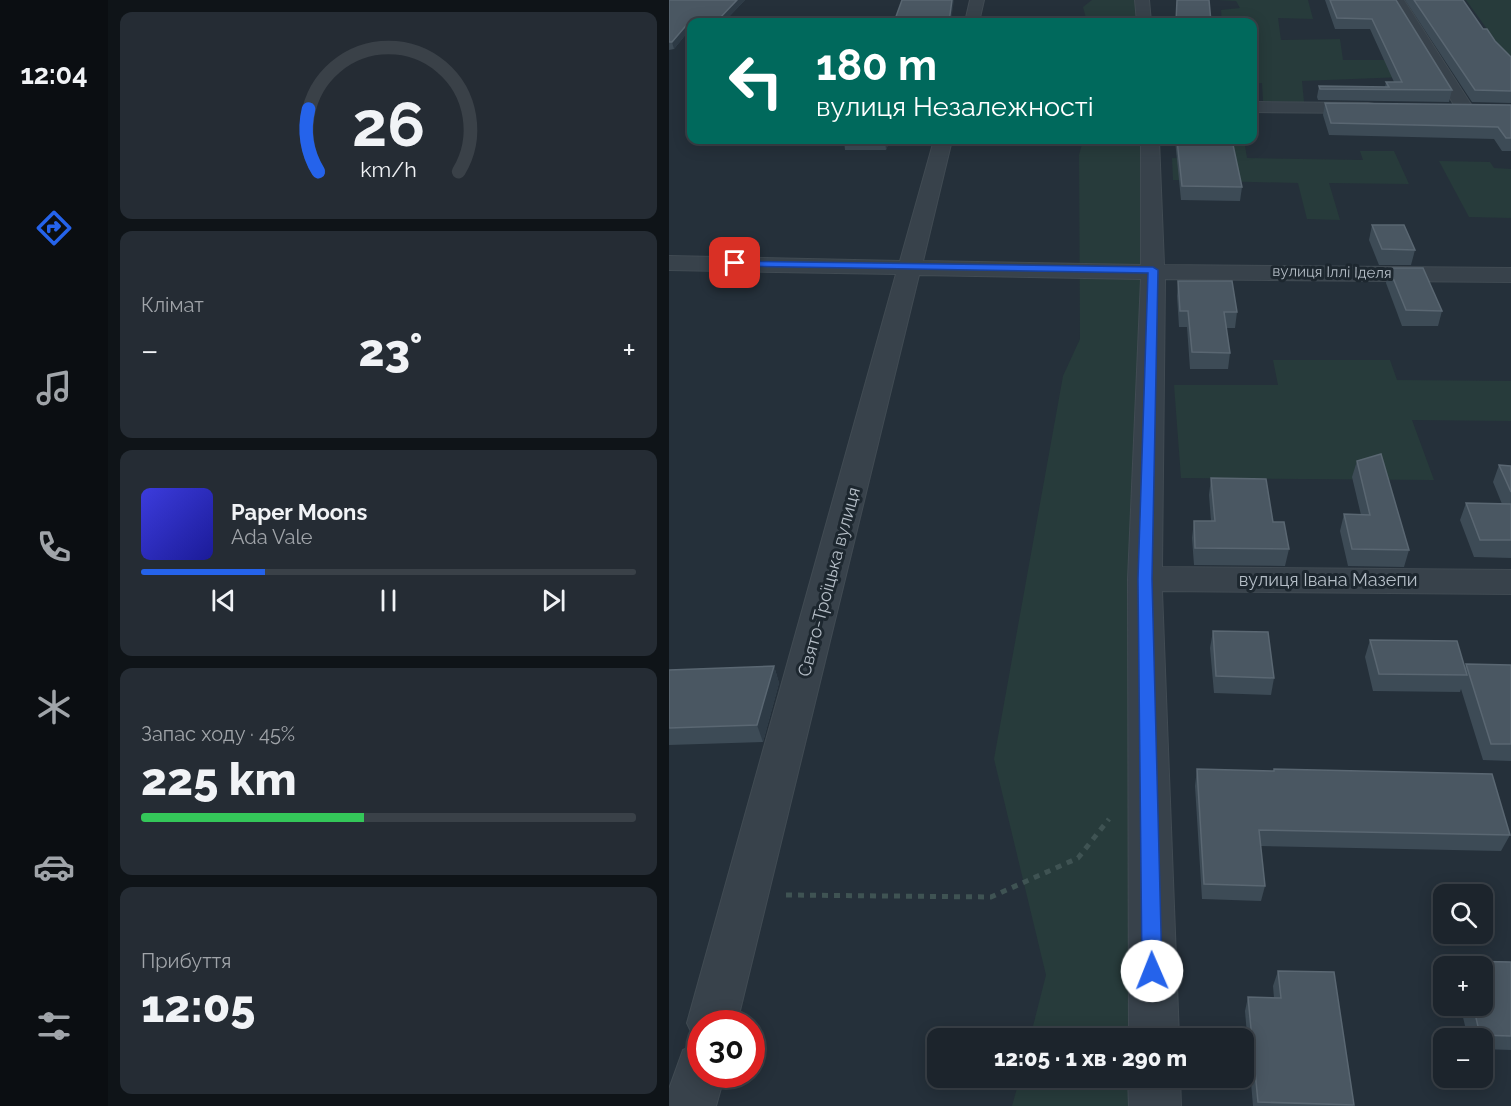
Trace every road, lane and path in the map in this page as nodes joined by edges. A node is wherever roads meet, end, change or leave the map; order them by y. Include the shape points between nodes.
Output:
1 (978, 0) edge
2 (1142, 0) edge
3 (1397, 0) edge
4 (973, 18) edge
5 (1144, 18) edge
6 (1257, 107) edge
7 (1383, 109) edge
8 (1442, 109) edge
9 (942, 144) edge
10 (1150, 144) edge
11 (669, 262) edge
12 (912, 266) junction
13 (1153, 270) junction
14 (1511, 275) edge
15 (1145, 579) junction
16 (1511, 582) edge
17 (1149, 770) junction
18 (746, 894) junction
19 (715, 1010) edge
20 (1154, 1028) edge
21 (695, 1088) edge
22 (1154, 1088) edge
23 (690, 1106) edge
24 (1155, 1106) edge

1 - 4 street
2 - 5 street
3 - 8 street via 1471,110
6 - 7 street
9 - 12 street, Свято-Троїцька вулиця
10 - 13 street
11 - 12 street, вулиця Іллі Іделя
12 - 13 street, вулиця Іллі Іделя
12 - 18 street, Свято-Троїцька вулиця
13 - 14 street, вулиця Іллі Іделя
13 - 15 street
15 - 16 street, вулиця Івана Мазепи
15 - 17 street
17 - 18 path via 1079,858 991,897
17 - 20 street
18 - 19 street, Свято-Троїцька вулиця
21 - 23 street
22 - 24 street

